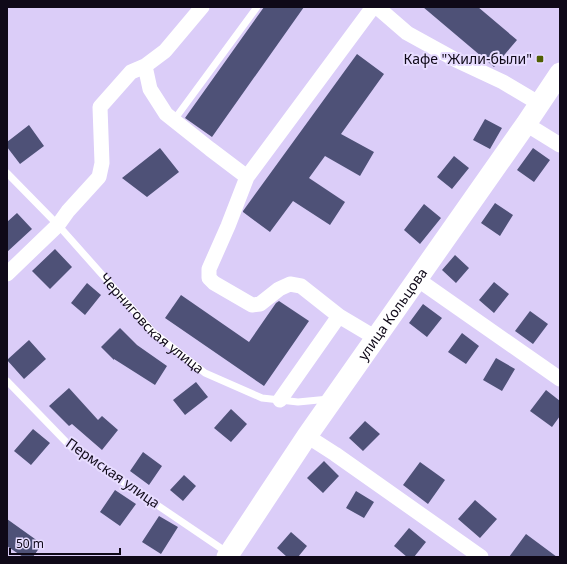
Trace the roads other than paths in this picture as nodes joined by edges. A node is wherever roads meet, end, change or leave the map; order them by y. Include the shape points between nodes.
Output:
1 (202, 7) edge
2 (257, 7) edge
3 (373, 7) edge
4 (377, 7) edge
5 (145, 66) junction
6 (560, 73) edge
7 (540, 104) junction
8 (174, 120) junction
9 (526, 124) junction
10 (560, 145) edge
11 (7, 173) edge
12 (247, 177) junction
13 (58, 225) junction
14 (7, 274) edge
15 (417, 279) junction
16 (339, 316) junction
17 (376, 338) junction
18 (560, 379) edge
19 (7, 380) edge
20 (335, 398) junction
21 (280, 400) junction
22 (308, 436) junction
23 (230, 556) edge
24 (481, 557) edge

1 - 5 street via 165,51
2 - 8 lane
3 - 12 street
4 - 7 street via 407,33
5 - 8 street via 150,89 166,114
5 - 13 street via 131,72 100,107 102,163 99,177
6 - 7 main road, улица Кольцова
7 - 9 main road, улица Кольцова
8 - 12 street
9 - 10 street
9 - 15 main road, улица Кольцова
11 - 13 lane, Черниговская улица
12 - 16 street via 208,268 209,278 252,305 260,304 290,284 301,286
13 - 14 street
13 - 21 lane, Черниговская улица via 153,332 205,373 262,398
15 - 17 main road, улица Кольцова
15 - 18 street
16 - 17 street
16 - 21 street
17 - 20 main road, улица Кольцова
19 - 23 lane, Пермская улица via 70,446
20 - 21 lane, Черниговская улица via 298,402
20 - 22 main road, улица Кольцова
22 - 23 main road, улица Кольцова
22 - 24 street

